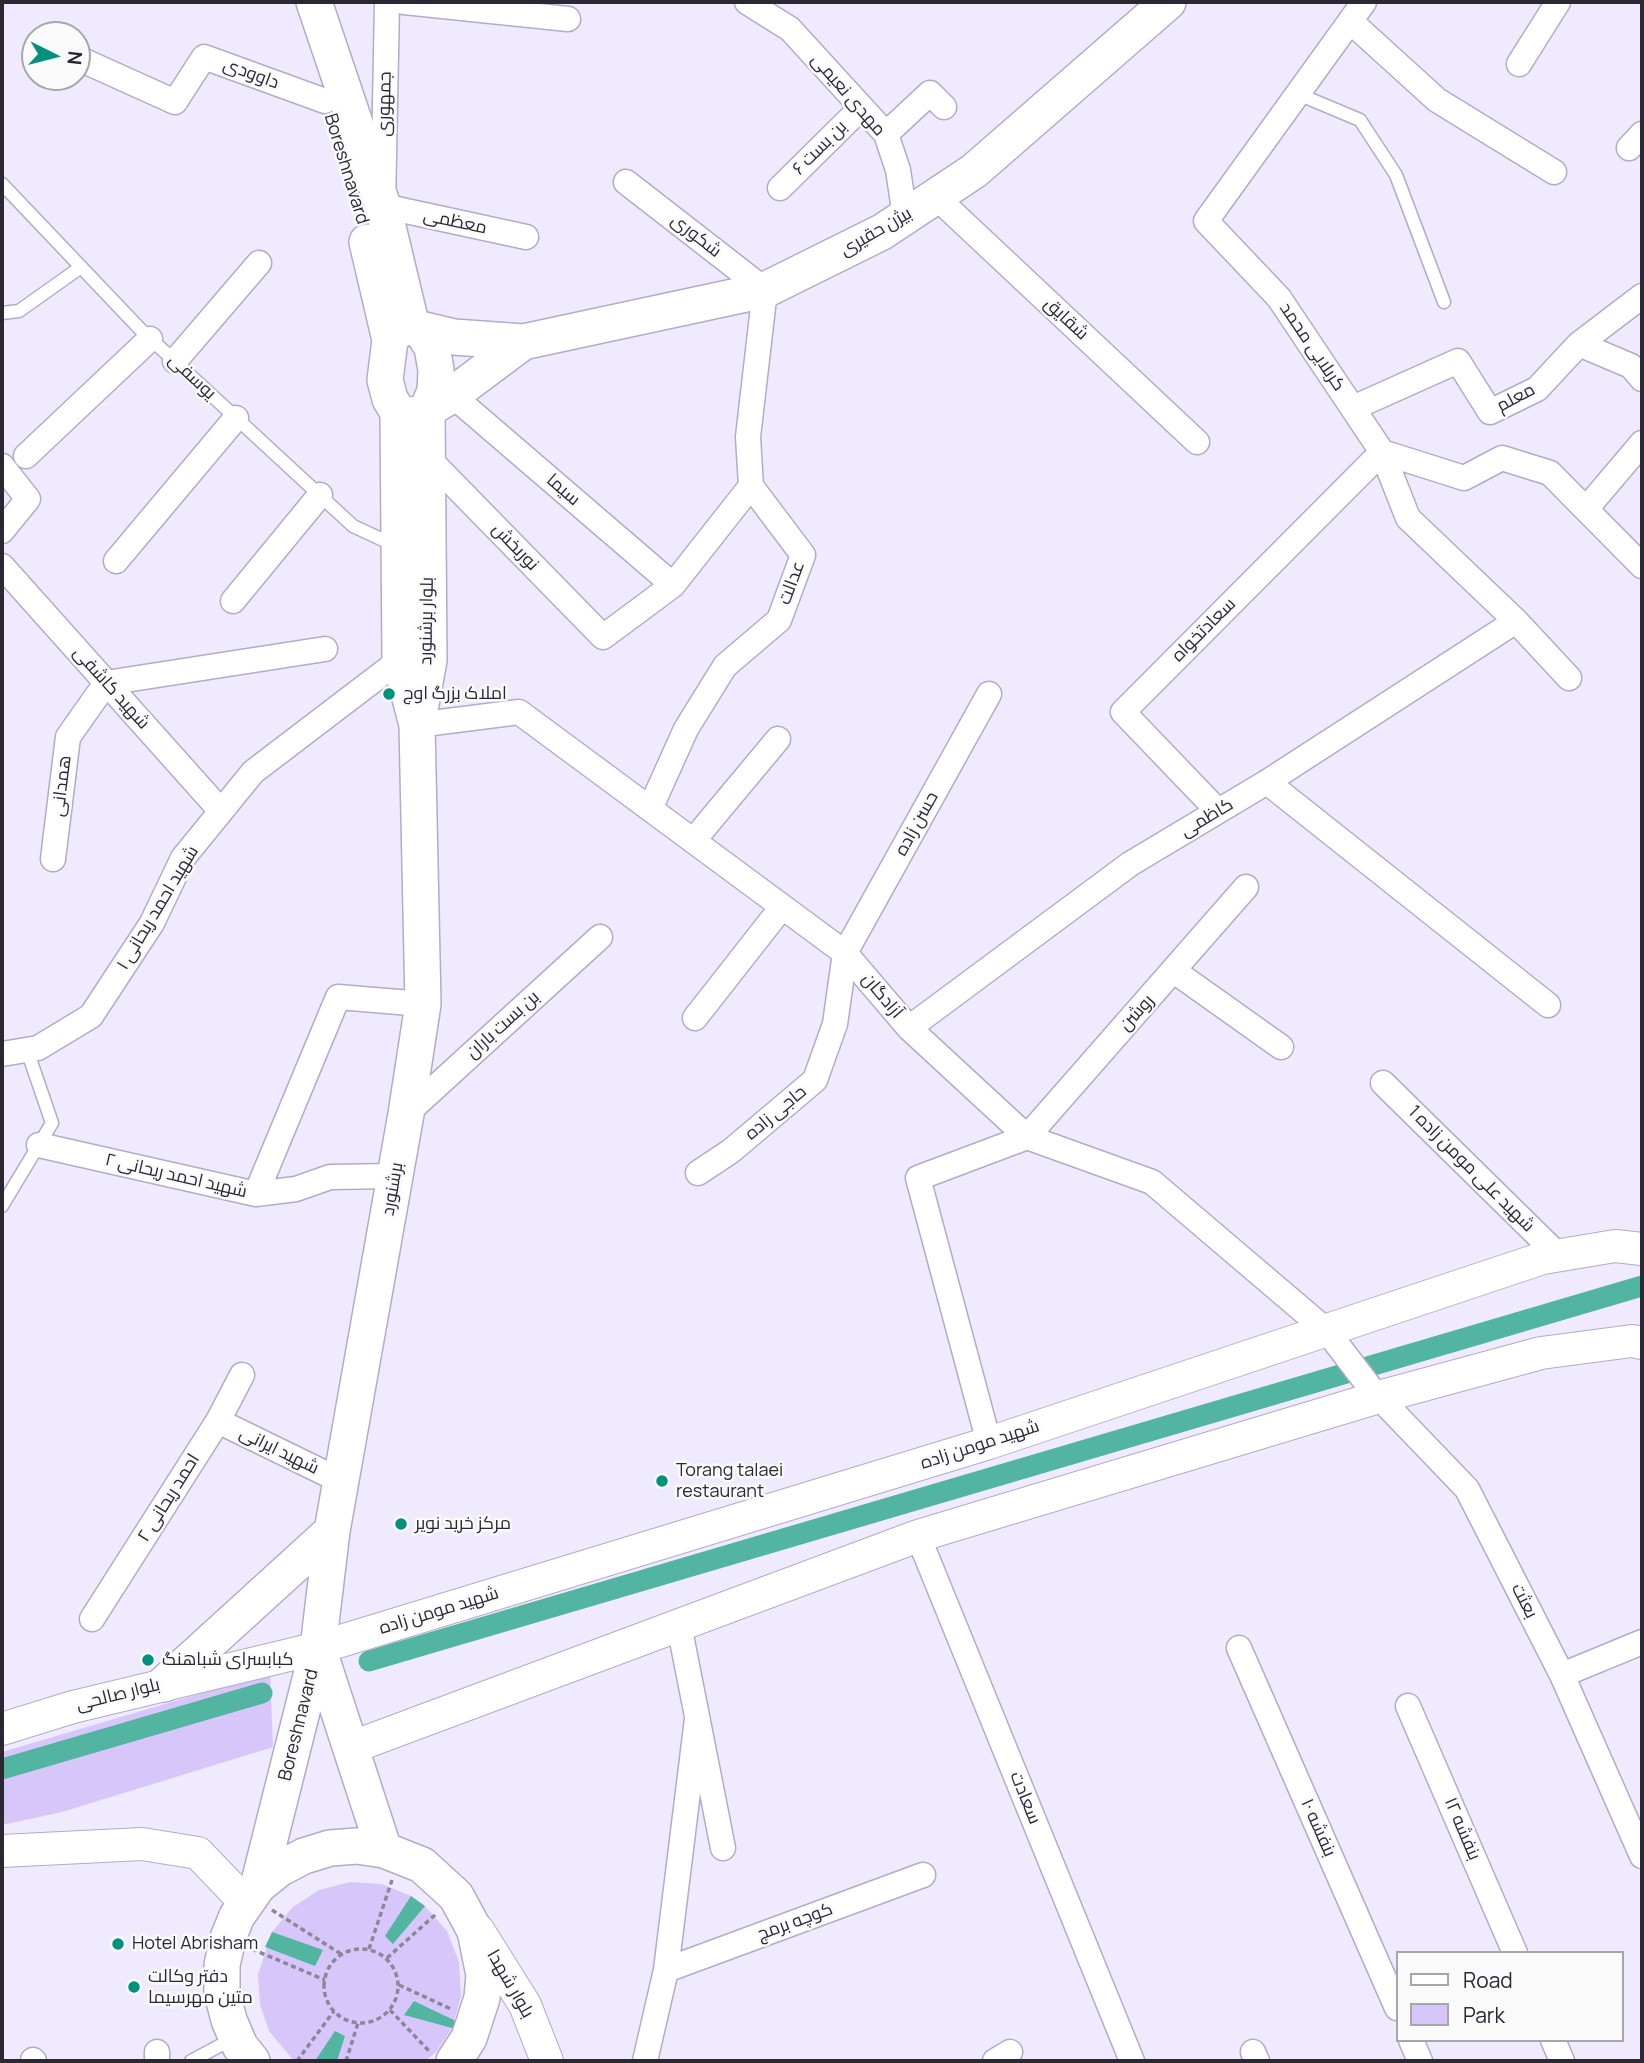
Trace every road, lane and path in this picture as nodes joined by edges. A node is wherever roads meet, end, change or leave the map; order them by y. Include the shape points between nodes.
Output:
1 (290, 2) edge
2 (314, 2) edge
3 (387, 2) edge
4 (404, 2) edge
5 (747, 2) edge
6 (1168, 2) edge
7 (1558, 2) edge
8 (1357, 12) edge
9 (568, 19) dead end
10 (91, 64) edge
11 (1519, 64) dead end
12 (1298, 94) junction
13 (937, 100) dead end
14 (325, 101) junction
15 (861, 108) junction
16 (886, 134) junction
17 (1554, 172) dead end
18 (626, 182) dead end
19 (2, 184) edge
20 (780, 188) dead end
21 (935, 196) junction
22 (383, 206) junction
23 (905, 216) junction
24 (526, 237) dead end
25 (259, 263) dead end
26 (81, 267) junction
27 (765, 290) junction
28 (1642, 296) edge
29 (1444, 302) dead end
30 (2, 313) edge
31 (401, 334) junction
32 (150, 339) junction
33 (523, 342) junction
34 (1579, 344) junction
35 (175, 361) junction
36 (1642, 379) edge
37 (426, 406) junction
38 (1353, 408) junction
39 (236, 418) junction
40 (1197, 442) dead end
41 (1642, 443) edge
42 (1382, 452) junction
43 (26, 456) dead end
44 (428, 457) junction
45 (2, 466) edge
46 (751, 486) junction
47 (320, 495) junction
48 (1586, 509) junction
49 (2, 531) edge
50 (400, 548) junction
51 (116, 561) dead end
52 (1642, 565) edge
53 (2, 566) edge
54 (673, 585) junction
55 (233, 601) dead end
56 (1516, 621) junction
57 (325, 649) dead end
58 (400, 660) junction
59 (1569, 678) dead end
60 (106, 683) junction
61 (989, 694) dead end
62 (417, 726) junction
63 (778, 739) dead end
64 (1267, 782) junction
65 (650, 809) junction
66 (221, 811) junction
67 (1218, 811) junction
68 (693, 841) junction
69 (53, 859) dead end
70 (1245, 887) dead end
71 (782, 907) junction
72 (600, 937) dead end
73 (845, 953) junction
74 (1174, 971) junction
75 (422, 1004) junction
76 (1548, 1005) dead end
77 (695, 1018) dead end
78 (909, 1028) junction
79 (1281, 1047) dead end
80 (27, 1050) junction
81 (2, 1054) edge
82 (1383, 1083) dead end
83 (407, 1114) junction
84 (1027, 1137) junction
85 (39, 1144) junction
86 (698, 1173) dead end
87 (396, 1176) junction
88 (256, 1194) junction
89 (2, 1206) edge
90 (1642, 1249) edge
91 (1559, 1256) junction
92 (1335, 1342) junction
93 (1642, 1343) edge
94 (242, 1375) dead end
95 (1370, 1387) junction
96 (218, 1421) junction
97 (989, 1443) junction
98 (341, 1481) junction
99 (332, 1531) junction
100 (918, 1536) junction
101 (92, 1619) dead end
102 (679, 1625) junction
103 (1642, 1642) edge
104 (318, 1648) junction
105 (1239, 1648) dead end
106 (1562, 1675) junction
107 (164, 1684) junction
108 (1408, 1706) dead end
109 (697, 1719) junction
110 (2, 1729) edge
111 (350, 1748) junction
112 (723, 1848) dead end
113 (2, 1851) edge
114 (393, 1853) junction
115 (1642, 1856) edge
116 (923, 1875) dead end
117 (251, 1895) junction
118 (460, 1903) junction
119 (228, 1938) junction
120 (369, 1949) junction
121 (1514, 1951) edge
122 (341, 1954) junction
123 (387, 1958) junction
124 (666, 1970) junction
125 (325, 1980) junction
126 (399, 1985) junction
127 (1396, 2006) edge
128 (390, 2010) junction
129 (334, 2011) junction
130 (477, 2021) junction
131 (358, 2023) junction
132 (1412, 2042) edge
133 (1554, 2042) edge
134 (242, 2051) edge
135 (442, 2057) edge
136 (191, 2061) edge
137 (298, 2061) edge
138 (346, 2061) edge
139 (547, 2061) edge
140 (645, 2061) edge
141 (1132, 2061) edge
142 (1420, 2061) edge
143 (1562, 2061) edge

1 - 14 main road, Boreshnavard
2 - 22 main road, Boreshnavard
3 - 22 street, جمهوری
4 - 9 street
5 - 15 street, مهدی نعیمی via 790,29
6 - 21 main road, بیژن حقیری via 974,171
7 - 11 street
8 - 12 street, کربلایی محمد
8 - 17 street via 1437,100
10 - 14 street, داوودی via 175,102 204,57
12 - 29 lane via 1360,120 1396,175
12 - 38 street, کربلایی محمد via 1206,221 1279,298
13 - 16 street
14 - 31 main road, Boreshnavard
15 - 16 street, مهدی نعیمی
15 - 20 street, بن بست ۶
16 - 23 street, مهدی نعیمی via 898,170
18 - 27 street, شکوری
19 - 26 lane, یوسفی
21 - 23 main road, بیژن حقیری
21 - 40 street, شقایق
22 - 24 street, معظمی
22 - 31 main road, Boreshnavard
23 - 27 main road, بیژن حقیری
25 - 35 street
26 - 30 lane via 19,311
26 - 32 lane, یوسفی
27 - 33 main road, بیژن حقیری
27 - 46 street via 748,437
28 - 34 street, معلم
31 - 33 main road
31 - 37 main road via 423,333 432,347 435,391
31 - 37 main road via 385,380 390,398
32 - 35 lane, یوسفی
32 - 43 street
33 - 37 main road
34 - 36 street via 1631,366
34 - 38 street, معلم via 1537,389 1490,412 1458,361
35 - 39 lane, یوسفی
37 - 44 main road, بلوار برشنورد
37 - 50 main road, بلوار برشنورد
37 - 54 street, سیما
38 - 42 street, کربلایی محمد
39 - 47 lane, یوسفی
39 - 51 street
41 - 48 street
42 - 48 street via 1464,478 1502,458 1550,473
42 - 56 street, کربلایی محمد via 1408,518
42 - 67 street, سعادتخواه via 1123,712
44 - 54 street, نوربخش via 603,637
44 - 62 main road, بلوار برشنورد via 429,660
45 - 49 street via 28,499
46 - 54 street
46 - 65 street, عدالت via 803,555 779,620 725,666 686,729
47 - 50 lane, یوسفی via 353,526
47 - 55 street
48 - 52 street
50 - 58 main road, بلوار برشنورد
53 - 60 street, شهید کاشفی
56 - 59 street, کربلایی محمد
56 - 64 street, کاظمی
57 - 60 street
58 - 62 main road, بلوار برشنورد
58 - 66 street, شهید احمد ریحانی ۱ via 253,772
60 - 66 street, شهید کاشفی
60 - 69 street, همدانی via 68,737
61 - 73 street, حسن زاده
62 - 65 street, آزادگان via 519,712
62 - 75 main road, برشنورد
63 - 68 street
64 - 67 street, کاظمی
64 - 76 street
65 - 68 street, آزادگان
66 - 80 street, شهید احمد ریحانی ۱ via 183,858 152,923 91,1016
67 - 78 street, کاظمی via 1129,864
68 - 71 street, آزادگان
70 - 74 street, روشن
71 - 73 street, آزادگان
71 - 77 street
72 - 83 street, بن بست باران
73 - 78 street, آزادگان
73 - 86 street, حاجی زاده via 835,1024 815,1080
74 - 79 street
74 - 84 street, روشن
75 - 83 main road, برشنورد
75 - 88 street via 338,997
78 - 84 street, آزادگان
80 - 81 street, شهید احمد ریحانی ۱
80 - 85 lane via 52,1123
82 - 91 street, شهید علی مومن زاده 1
83 - 87 main road, برشنورد
84 - 92 street, آزادگان via 1152,1182
84 - 97 street via 918,1178
85 - 88 street, شهید احمد ریحانی ۲
85 - 89 lane
87 - 88 street, شهید احمد ریحانی ۲ via 330,1177
87 - 98 main road, برشنورد
90 - 91 street, شهید مومن زاده via 1615,1246
91 - 92 street, شهید مومن زاده via 1543,1258
92 - 95 street, بعثت
92 - 97 street, شهید مومن زاده
93 - 95 street via 1541,1353
94 - 96 street, احمد ریحانی ۲
95 - 100 street
95 - 106 street, بعثت via 1467,1489
96 - 98 street, شهید ایرانی
96 - 101 street, احمد ریحانی ۲
97 - 104 street, شهید مومن زاده
98 - 99 main road, برشنورد
99 - 104 main road, برشنورد
99 - 107 main road
100 - 102 street
100 - 141 street, سعادت
102 - 109 street
102 - 111 street
103 - 106 street
104 - 107 street, بلوار صالحی
104 - 111 main road, Boreshnavard
104 - 117 main road, Boreshnavard
105 - 127 street, بنفشه ۱۰
106 - 115 street, بعثت
107 - 110 street, بلوار صالحی
108 - 121 street, بنفشه ۱۲
109 - 112 street
109 - 124 street
111 - 114 main road, Boreshnavard
113 - 117 street via 142,1844 198,1853
114 - 117 main road via 357,1846 330,1848 292,1862
114 - 118 main road via 440,1879
114 - 120 path
116 - 124 street, کوچه برمچ
117 - 119 main road
117 - 122 path
118 - 123 path
118 - 130 main road via 475,1931 484,1975
118 - 139 street, بلوار شهدا via 525,2005
119 - 125 path
119 - 134 main road via 222,1993
120 - 122 path
120 - 123 path
122 - 125 path
123 - 126 path
124 - 140 street
125 - 129 path via 324,1991
126 - 128 path
126 - 130 path
128 - 131 path via 381,2018
128 - 135 path
129 - 131 path
129 - 137 path
130 - 135 main road
131 - 138 path
132 - 142 street
133 - 143 street
134 - 136 lane

